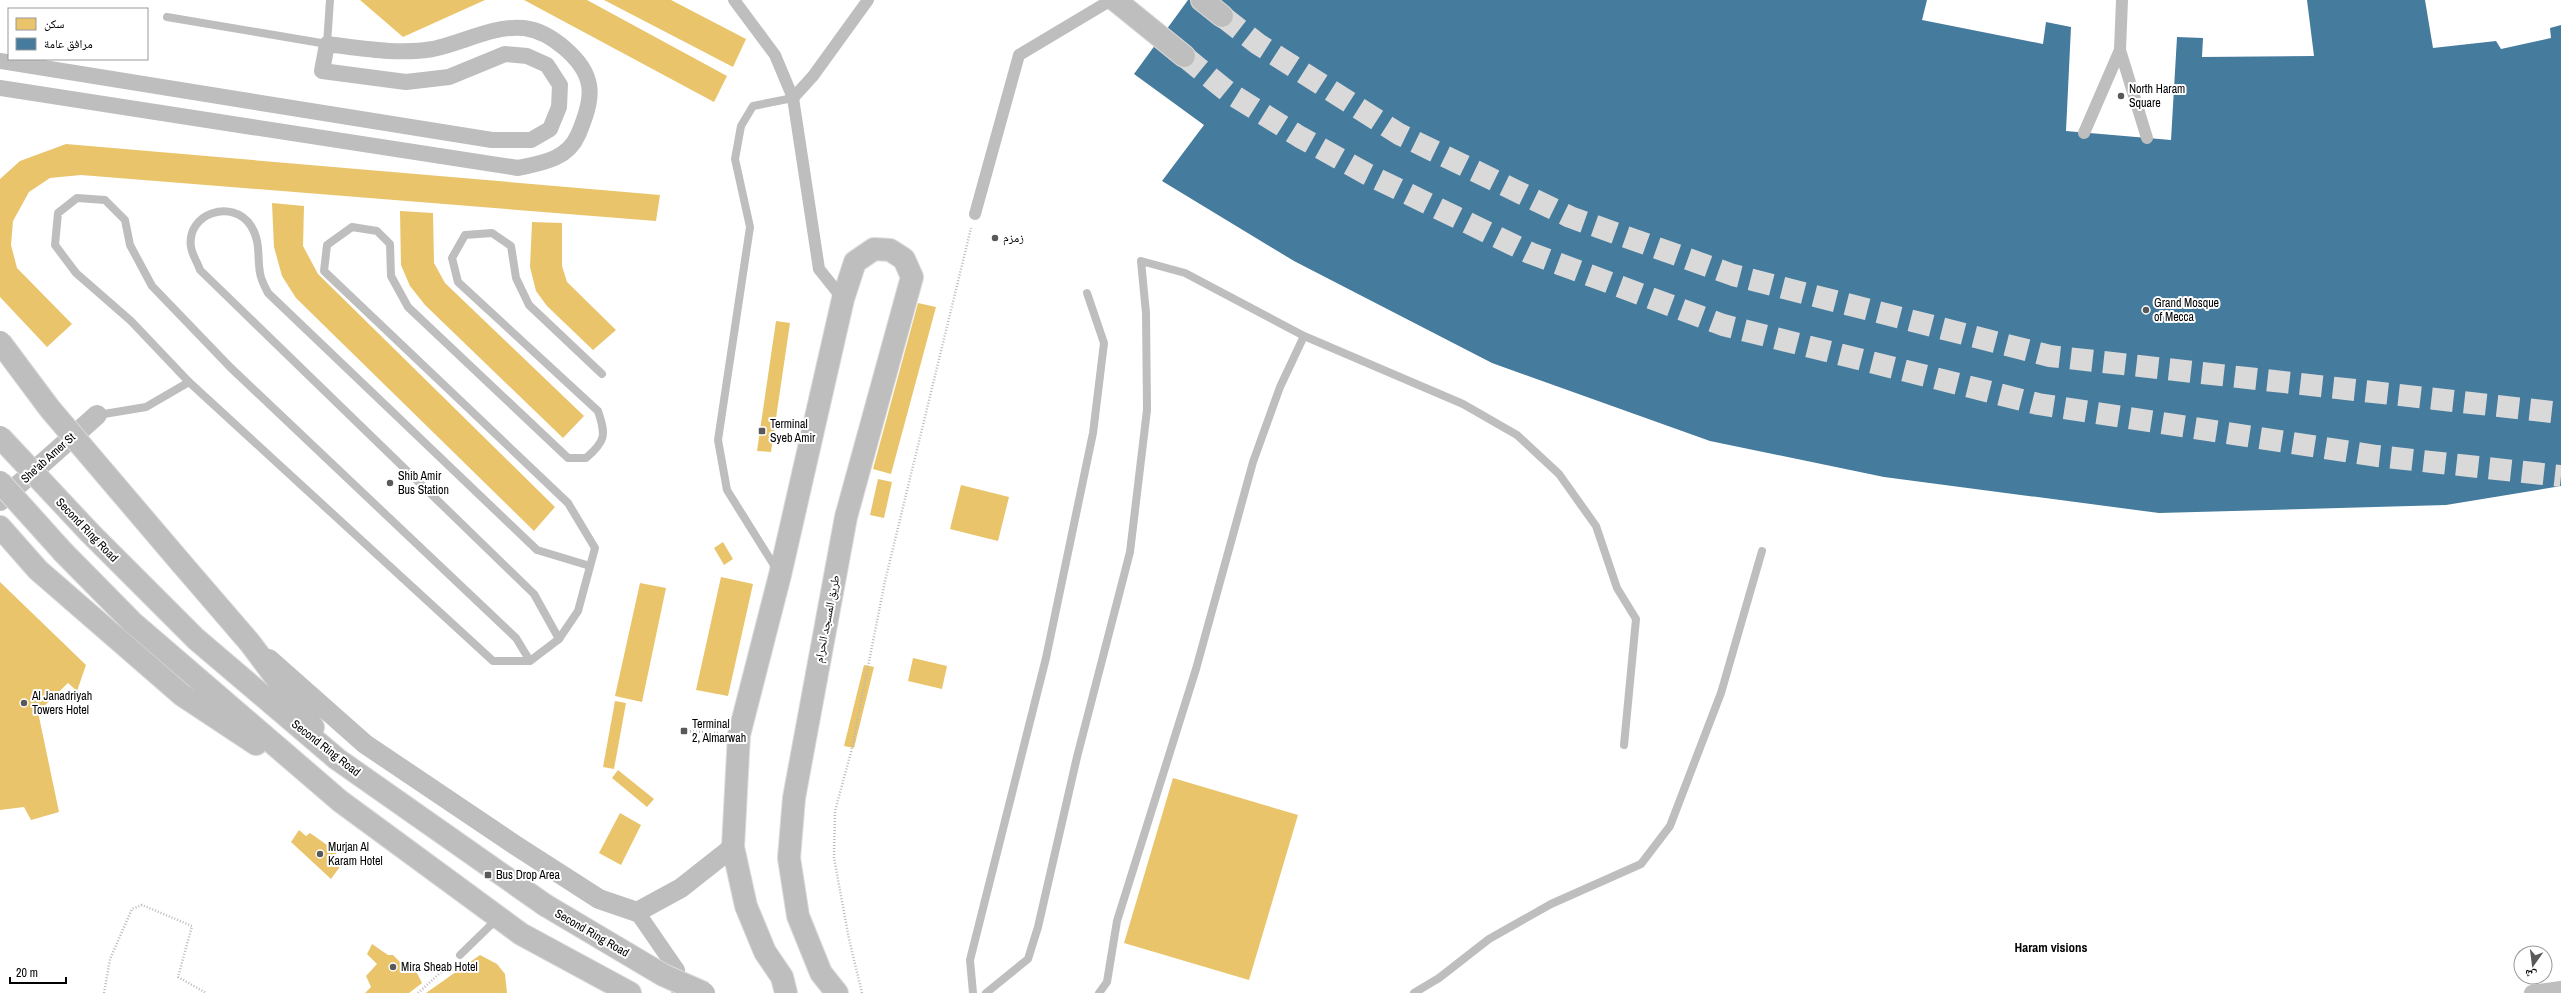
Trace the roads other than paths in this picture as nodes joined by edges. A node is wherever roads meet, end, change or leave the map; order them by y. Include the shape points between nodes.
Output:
1 (330, 0) edge
2 (734, 0) edge
3 (868, 0) edge
4 (1111, 0) edge
5 (1115, 0) edge
6 (1202, 0) edge
7 (2122, 0) edge
8 (1222, 16) tunnel mouth
9 (167, 17) dead end
10 (327, 44) junction
11 (2120, 50) junction
12 (1184, 56) tunnel mouth
13 (0, 61) edge
14 (0, 88) edge
15 (793, 98) junction
16 (2084, 133) dead end
17 (2147, 138) dead end
18 (975, 214) road end
19 (1087, 294) dead end
20 (843, 299) junction
21 (1304, 336) junction
22 (0, 342) edge
23 (602, 374) dead end
24 (189, 382) junction
25 (97, 415) joint
26 (0, 437) edge
27 (0, 482) edge
28 (0, 502) edge
29 (0, 527) edge
30 (1762, 550) dead end
31 (590, 566) junction
32 (780, 575) junction
33 (559, 639) junction
34 (250, 643) junction
35 (530, 661) junction
36 (1624, 745) dead end
37 (337, 759) junction
38 (340, 801) junction
39 (733, 847) junction
40 (637, 912) junction
41 (499, 918) junction
42 (460, 955) road end
43 (2561, 989) edge
44 (630, 993) edge
45 (680, 993) edge
46 (704, 993) edge
47 (786, 993) edge
48 (837, 993) edge
49 (973, 993) edge
50 (986, 993) edge
51 (1099, 993) edge
52 (1414, 993) edge
53 (2532, 993) edge

1 - 10 lane
2 - 15 street via 775,55
3 - 15 street via 813,76
4 - 18 street via 1019,55
5 - 12 main road
6 - 8 main road
7 - 11 street
9 - 10 lane
10 - 13 street via 322,71 406,82 449,77 505,54 527,56 547,65 560,85 559,107 550,129 531,140 492,140
10 - 14 street via 388,51 432,49 492,31 524,28 549,37 576,57 590,85 586,117 576,140 555,160 518,168
11 - 16 street
11 - 17 street
15 - 20 street via 819,269
15 - 32 lane via 753,106 741,126 735,159 750,227 718,440 727,490
19 - 49 lane via 1104,343 1093,433 1046,658 970,960
20 - 32 main road
20 - 48 main road, طريق المسجد الحرام via 855,262 874,249 890,250 904,259 912,277 846,517 794,798 789,858 798,916 821,973
21 - 36 lane via 1463,404 1517,436 1559,474 1596,526 1617,588 1636,619
21 - 50 lane via 1185,273 1141,261 1146,313 1147,410 1130,552 1076,756 1038,927 1028,959
21 - 51 lane via 1280,387 1253,462 1196,669 1117,921 1108,982
22 - 34 main road, bridge via 50,409
23 - 31 lane via 529,305 516,278 511,246 492,233 465,235 452,258 458,282 598,411 604,430 600,446 586,458 568,458 408,307 391,276 390,244 377,231 352,228 327,245 324,271 568,503 595,548
24 - 25 lane via 146,407
24 - 35 lane via 493,661
24 - 35 lane via 131,321 76,273 54,244 58,213 77,198 105,200 125,220 130,245 152,286 230,367 516,638
25 - 28 street, She'ab Amer St
26 - 37 main road, Second Ring Road, bridge via 90,533 196,639
27 - 38 main road, bridge via 132,622
29 - 38 main road via 38,570 182,695
30 - 52 lane via 1721,693 1670,826 1641,864 1551,904 1489,939 1439,978
31 - 33 lane via 578,612
31 - 33 lane via 537,550 268,293 260,274 260,245 250,225 238,214 218,211 203,216 193,232 191,247 200,270 534,594
32 - 39 main road via 739,735
33 - 35 lane
34 - 37 main road
34 - 40 street via 365,744 599,899
37 - 46 main road, Second Ring Road, bridge via 545,905 663,975
38 - 41 main road
39 - 40 street via 681,888
39 - 47 main road via 746,906 765,952 782,977
40 - 45 street via 677,970
41 - 42 lane
41 - 44 main road via 521,934
43 - 53 street

